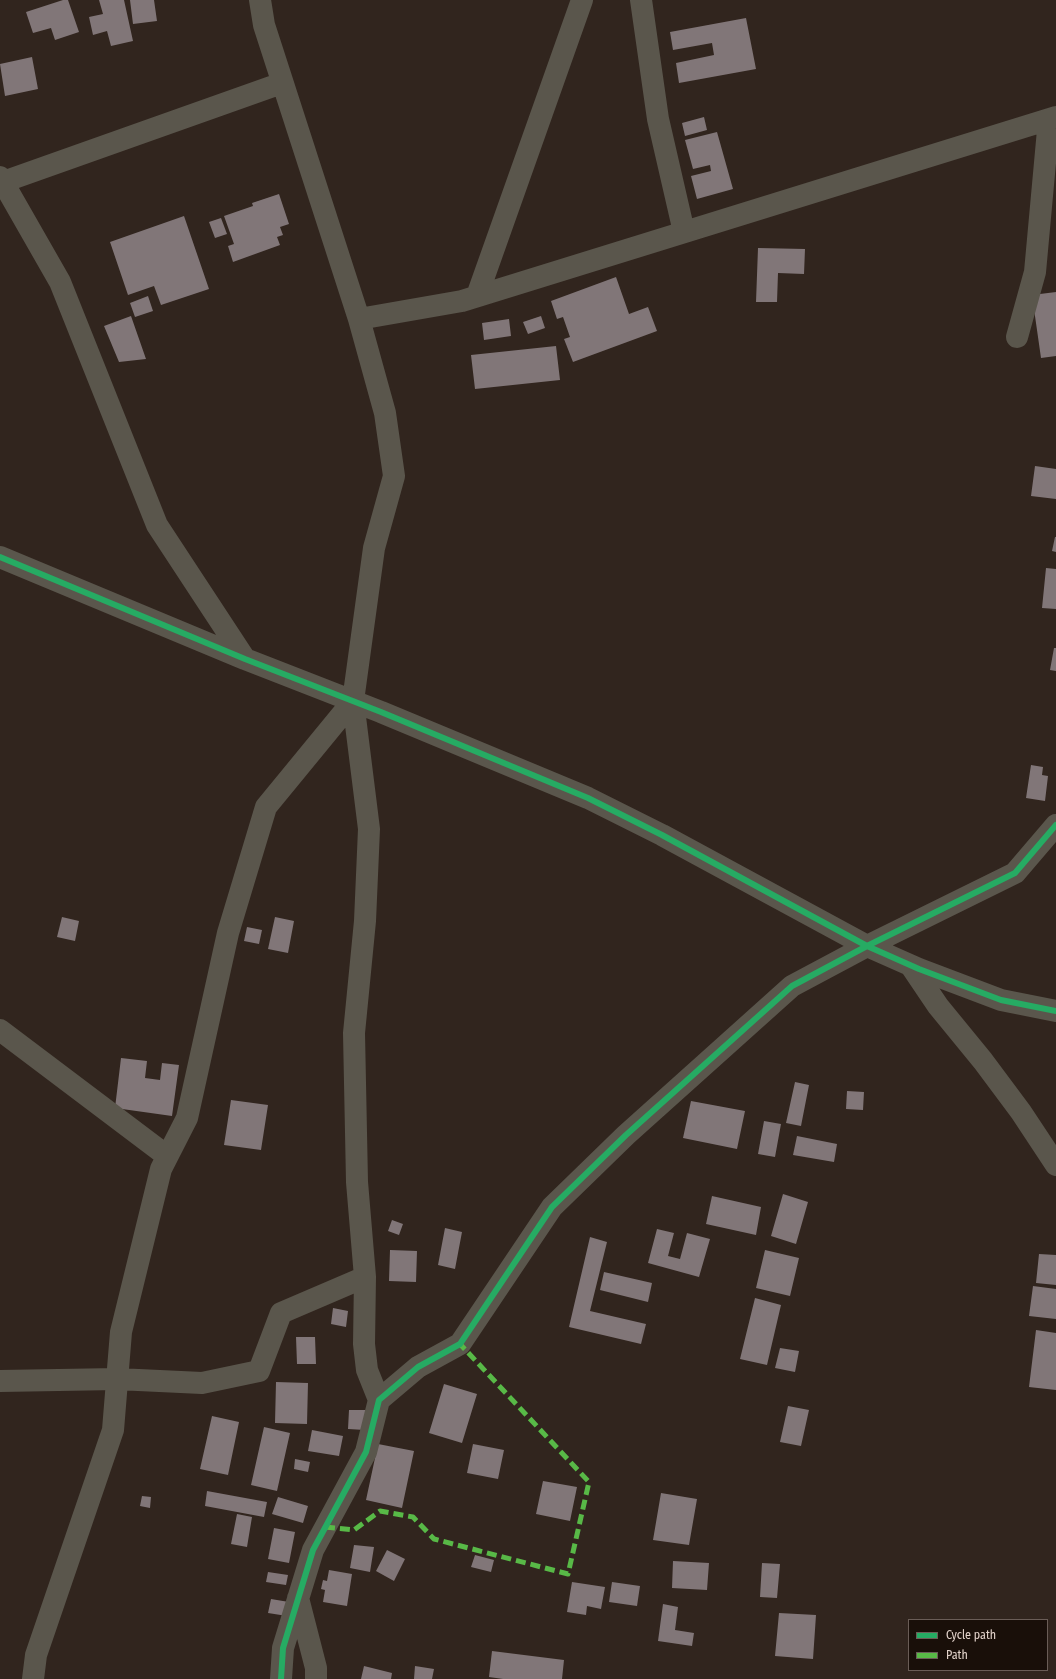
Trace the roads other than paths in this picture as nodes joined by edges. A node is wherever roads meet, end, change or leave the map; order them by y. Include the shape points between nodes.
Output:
1 (260, 0) edge
2 (582, 0) edge
3 (641, 0) edge
4 (282, 83) junction
5 (1052, 118) edge
6 (1, 179) edge
7 (684, 232) junction
8 (477, 296) junction
9 (359, 319) junction
10 (1017, 338) dead end
11 (0, 557) edge
12 (245, 660) junction
13 (353, 701) junction
14 (1056, 825) edge
15 (867, 946) junction
16 (911, 966) junction
17 (1056, 1011) edge
18 (0, 1030) edge
19 (167, 1156) junction
20 (1056, 1165) edge
21 (365, 1277) junction
22 (117, 1379) junction
23 (0, 1381) edge
24 (379, 1400) junction
25 (298, 1597) junction
26 (283, 1678) edge
27 (33, 1679) edge
28 (316, 1679) edge

1 - 4 street via 264,25
2 - 8 street
3 - 7 street via 658,119
4 - 6 street
4 - 9 street
5 - 7 street
5 - 10 street via 1035,272
6 - 12 street via 60,282 157,525
7 - 8 street
8 - 9 street via 462,301
9 - 13 street via 385,413 394,476 374,548
11 - 12 street
12 - 13 street
13 - 15 street via 588,798
13 - 19 street via 266,807 228,933 187,1118
13 - 21 street via 369,829 365,921 354,1033 357,1182
14 - 15 street via 1015,873
15 - 16 street
15 - 24 street via 792,986 626,1135 552,1207 460,1344 418,1368
16 - 17 street via 1000,1000
16 - 20 street via 938,1006 1021,1112
18 - 19 street
19 - 22 street via 161,1169 121,1332
21 - 22 street via 281,1313 259,1371 202,1383
21 - 24 street via 366,1370
22 - 23 street
22 - 27 street via 113,1430 36,1655
24 - 25 street via 366,1452 313,1550
25 - 26 street via 283,1648
25 - 28 street via 316,1668

